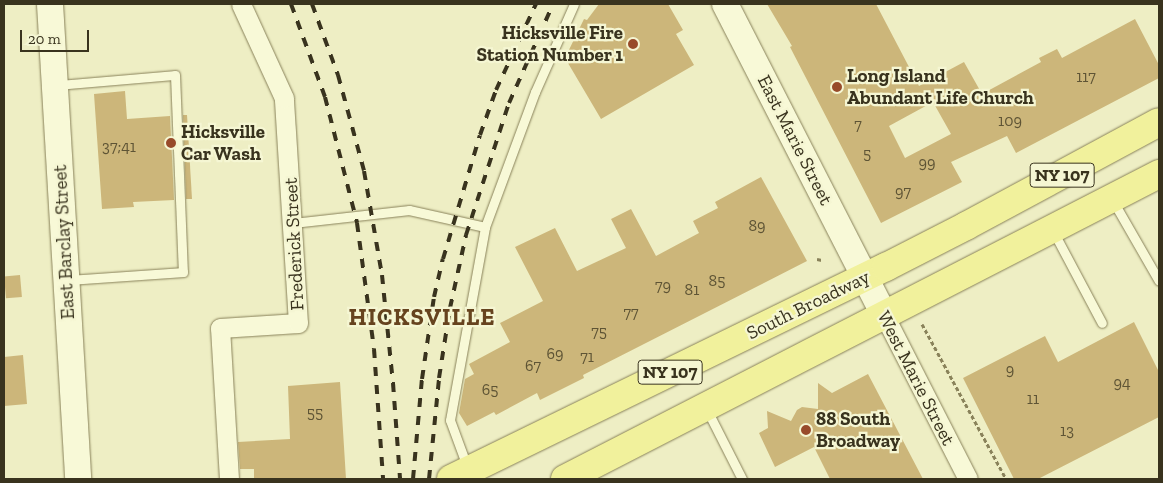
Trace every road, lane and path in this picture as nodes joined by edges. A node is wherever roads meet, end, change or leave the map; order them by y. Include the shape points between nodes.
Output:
1 (50, 4) edge
2 (241, 4) edge
3 (574, 4) edge
4 (725, 4) edge
5 (55, 85) junction
6 (1159, 122) edge
7 (1159, 174) edge
8 (1112, 198) junction
9 (293, 223) junction
10 (485, 227) junction
11 (1052, 229) junction
12 (866, 277) junction
13 (66, 280) junction
14 (1159, 280) edge
15 (884, 315) junction
16 (919, 323) dead end
17 (1102, 323) dead end
18 (705, 407) junction
19 (460, 475) edge
20 (78, 479) edge
21 (229, 479) edge
22 (565, 479) edge
23 (742, 479) edge
24 (968, 479) edge
25 (1006, 479) edge

1 - 5 main road, East Barclay Street
2 - 9 street, Frederick Street via 284,98
3 - 10 lane via 535,92
4 - 12 main road, East Marie Street
5 - 13 main road, East Barclay Street
5 - 13 lane via 175,75 183,272
6 - 12 main road, South Broadway / NY 107
7 - 8 main road, NY 107
8 - 11 main road, NY 107
8 - 14 lane
9 - 10 lane via 409,210
9 - 21 street, Frederick Street via 298,323 220,328
10 - 19 lane via 450,420
11 - 15 main road, NY 107
11 - 17 lane
12 - 15 main road, West Marie Street
12 - 19 main road, South Broadway / NY 107
13 - 20 main road, East Barclay Street
15 - 18 main road, NY 107
15 - 24 street, West Marie Street
16 - 25 path via 924,324
18 - 22 main road, NY 107
18 - 23 lane

